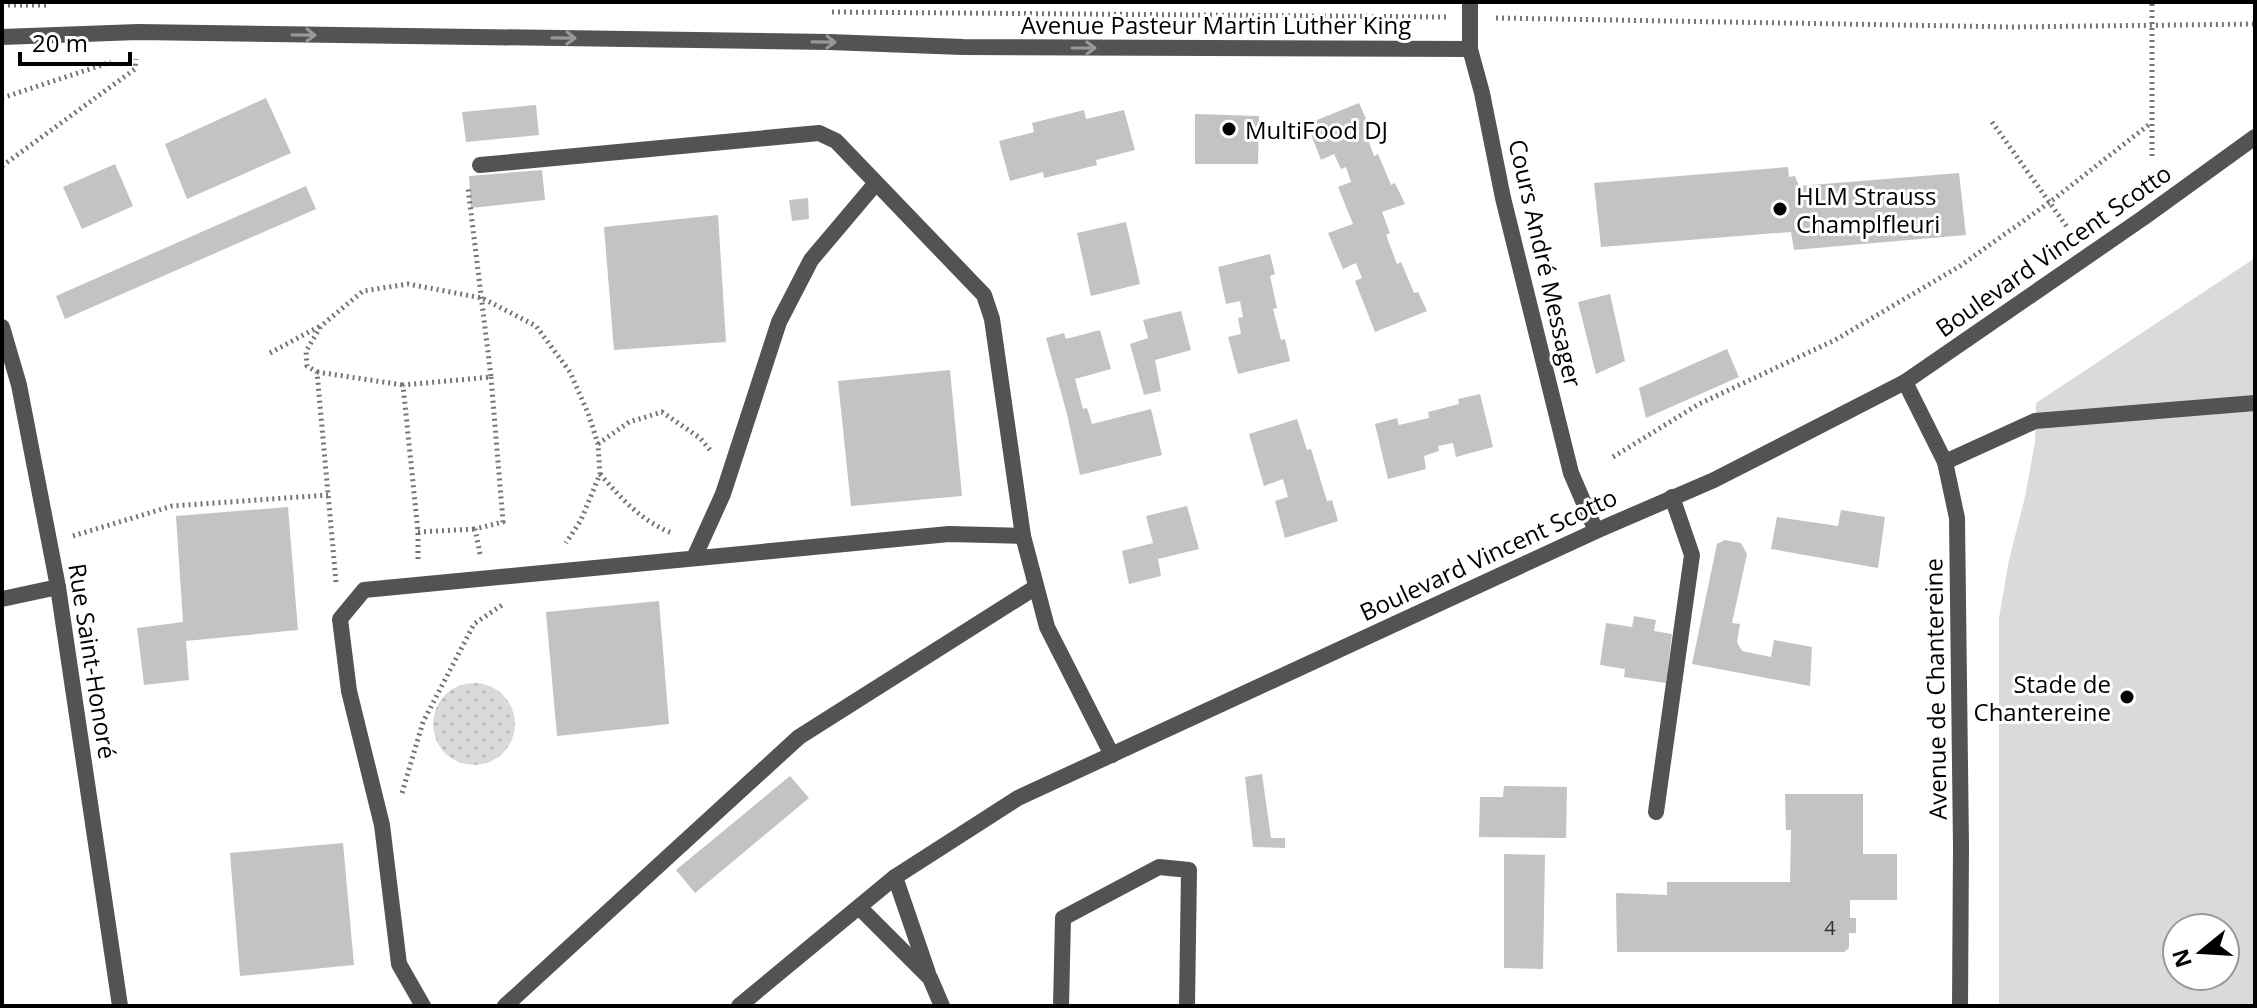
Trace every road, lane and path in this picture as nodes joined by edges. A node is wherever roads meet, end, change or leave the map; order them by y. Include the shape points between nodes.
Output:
1 (2152, 2) edge
2 (2, 5) edge
3 (63, 5) dead end
4 (1470, 10) edge
5 (828, 12) dead end
6 (2255, 24) edge
7 (2152, 25) junction
8 (138, 32) junction
9 (2, 37) edge
10 (1470, 49) junction
11 (136, 54) junction
12 (2, 98) edge
13 (1992, 122) dead end
14 (2151, 123) junction
15 (2255, 137) edge
16 (2152, 156) dead end
17 (480, 165) joint
18 (2, 166) edge
19 (876, 183) junction
20 (2050, 202) junction
21 (2067, 227) dead end
22 (482, 298) junction
23 (321, 326) junction
24 (2, 327) edge
25 (270, 353) dead end
26 (317, 372) junction
27 (491, 377) junction
28 (1905, 382) junction
29 (403, 385) junction
30 (2255, 403) edge
31 (598, 444) junction
32 (1613, 457) dead end
33 (1945, 462) junction
34 (600, 474) junction
35 (729, 475) junction
36 (328, 495) junction
37 (1672, 497) junction
38 (475, 529) junction
39 (1596, 531) junction
40 (418, 532) junction
41 (1023, 536) junction
42 (49, 543) junction
43 (698, 551) junction
44 (547, 572) junction
45 (484, 578) junction
46 (417, 584) junction
47 (58, 587) junction
48 (1036, 587) junction
49 (2, 599) edge
50 (340, 619) junction
51 (1112, 755) junction
52 (1656, 812) dead end
53 (382, 825) junction
54 (895, 877) junction
55 (859, 907) junction
56 (930, 978) junction
57 (120, 1006) edge
58 (423, 1006) edge
59 (505, 1006) edge
60 (739, 1006) edge
61 (942, 1006) edge
62 (1061, 1006) edge
63 (1187, 1006) edge
64 (1960, 1006) edge

1 - 7 path
2 - 3 path
4 - 5 path
4 - 7 path via 2013,27
4 - 10 street, Cours André Messager
6 - 7 path
7 - 14 path
8 - 9 street, Avenue Pasteur Martin Luther King
8 -> 10 street, Avenue Pasteur Martin Luther King via 963,47
8 - 11 path
10 - 39 street, Cours André Messager via 1571,473
11 - 12 path
11 - 18 path via 135,69
13 - 20 path
14 - 16 path
14 - 20 path
15 - 28 street, Boulevard Vincent Scotto
17 - 19 street via 819,133 836,141
17 - 22 path via 465,166
19 - 35 street via 811,260 779,322
19 - 41 street via 984,295 992,319
20 - 21 path
20 - 32 path via 1960,266 1835,340 1699,404
22 - 23 path via 408,284 363,291
22 - 27 path
22 - 31 path via 536,326 570,372
23 - 25 path
23 - 26 path via 306,351 307,366
24 - 42 street, Rue Saint-Honoré via 19,385
26 - 29 path
26 - 36 path
27 - 29 path
27 - 38 path via 503,522
28 - 33 street, Avenue de Chantereine
28 - 37 street, Boulevard Vincent Scotto
29 - 40 path
30 - 33 street via 2035,421
31 - 34 path
31 - 35 path via 629,422 662,412 700,438
33 - 64 street, Avenue de Chantereine via 1957,518
34 - 43 path via 625,504
34 - 44 path via 581,520
35 - 43 street
36 - 42 path via 172,506
36 - 50 path
37 - 39 street, Boulevard Vincent Scotto
37 - 52 street via 1692,555
38 - 40 path
38 - 45 path
39 - 51 street, Boulevard Vincent Scotto
40 - 46 path
41 - 43 street via 949,534
41 - 48 street
42 - 47 street, Rue Saint-Honoré
43 - 44 street
44 - 45 street
44 - 53 path via 474,624 423,722 397,810
45 - 46 street
46 - 50 street via 364,590
47 - 49 street
47 - 57 street, Rue Saint-Honoré
48 - 51 street via 1047,627
48 - 59 street via 799,737
50 - 53 street via 349,691
51 - 54 street, Boulevard Vincent Scotto via 1018,798
53 - 58 street via 399,964
54 - 55 street, Boulevard Vincent Scotto
54 - 56 street
55 - 56 street
55 - 60 street, Boulevard Vincent Scotto
56 - 61 street
62 - 63 street via 1063,918 1159,867 1189,870

